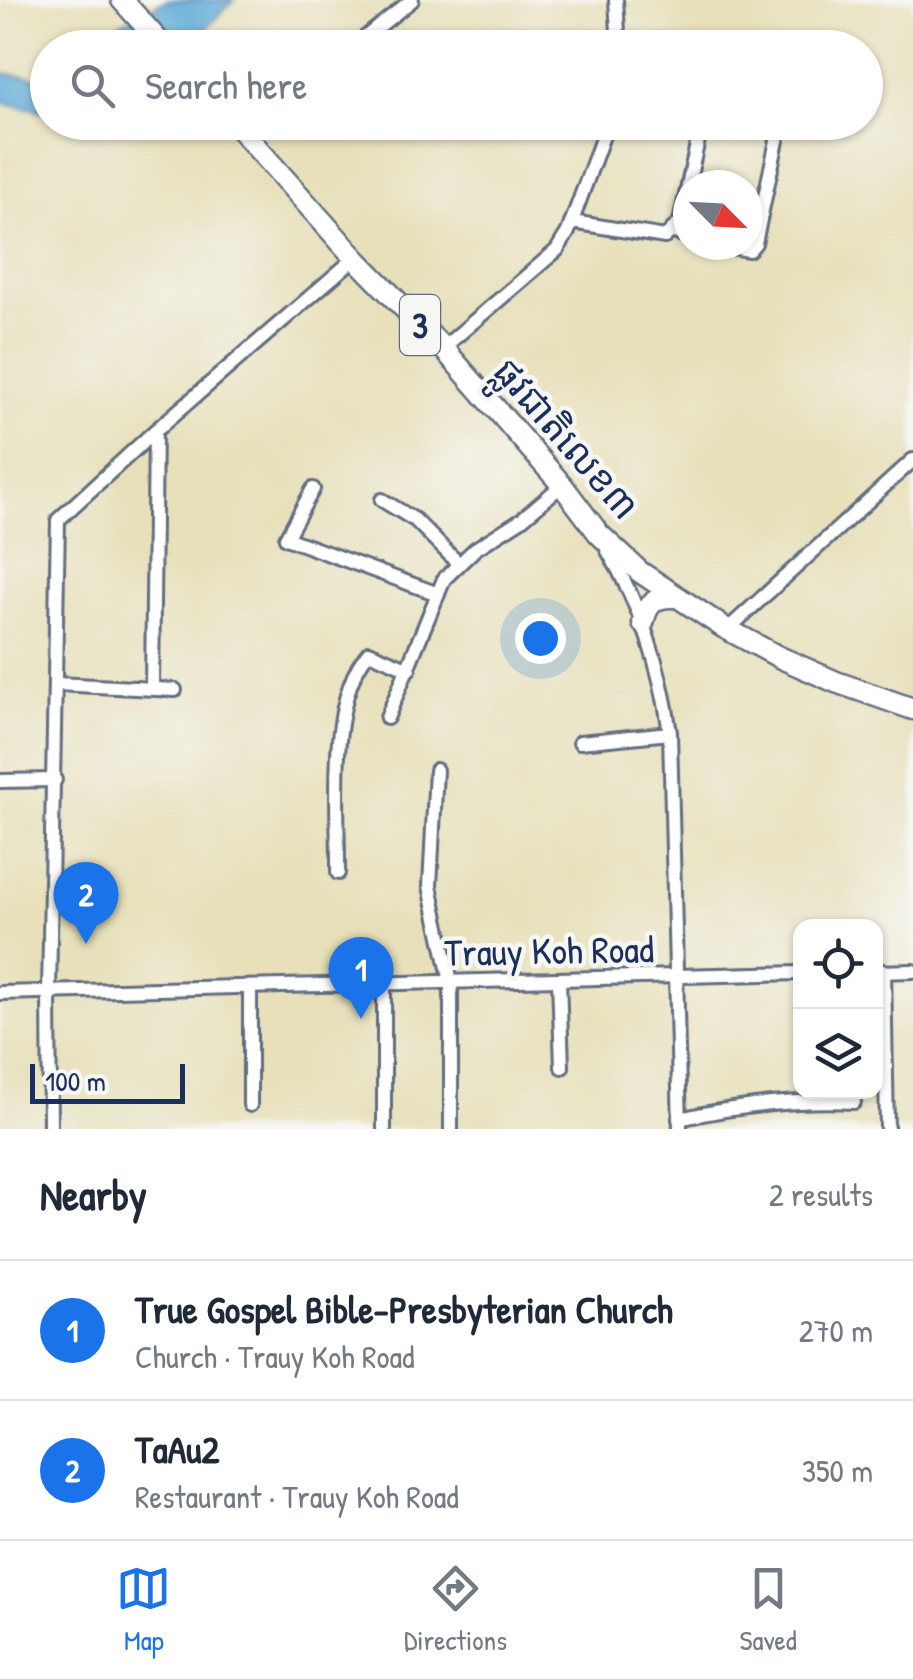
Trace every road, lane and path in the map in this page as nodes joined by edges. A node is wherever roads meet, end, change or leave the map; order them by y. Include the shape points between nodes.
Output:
1 (412, 0) edge
2 (616, 0) edge
3 (126, 4) edge
4 (149, 30) edge
5 (374, 30) edge
6 (619, 30) edge
7 (250, 140) edge
8 (602, 140) edge
9 (698, 140) edge
10 (777, 140) edge
11 (692, 170) edge
12 (763, 206) edge
13 (572, 222) junction
14 (673, 232) edge
15 (356, 258) junction
16 (443, 348) junction
17 (154, 431) junction
18 (913, 460) edge
19 (562, 485) junction
20 (313, 489) dead end
21 (382, 500) dead end
22 (599, 534) junction
23 (458, 564) junction
24 (438, 594) junction
25 (674, 597) junction
26 (643, 624) junction
27 (728, 630) junction
28 (409, 669) junction
29 (56, 684) junction
30 (152, 687) junction
31 (175, 690) dead end
32 (913, 708) edge
33 (386, 718) dead end
34 (670, 733) junction
35 (580, 742) dead end
36 (436, 770) dead end
37 (55, 780) junction
38 (0, 781) edge
39 (338, 872) dead end
40 (913, 971) edge
41 (883, 972) edge
42 (793, 974) edge
43 (677, 976) junction
44 (559, 979) junction
45 (451, 982) junction
46 (384, 984) junction
47 (250, 987) junction
48 (49, 992) junction
49 (0, 993) edge
50 (882, 1009) edge
51 (562, 1067) dead end
52 (854, 1102) dead end
53 (250, 1106) dead end
54 (680, 1124) edge
55 (50, 1129) edge
56 (384, 1129) edge
57 (450, 1129) edge
58 (887, 1129) edge

1 - 5 street
2 - 6 street
3 - 4 highway
7 - 15 highway, ផ្លូវជាតិលេខ៣ / 3
8 - 13 street
9 - 11 street
10 - 12 street
13 - 14 street via 639,235
13 - 16 street via 543,265
15 - 16 highway, ផ្លូវជាតិលេខ៣ / 3
15 - 17 street
16 - 19 highway, ផ្លូវជាតិលេខ៣ / 3
17 - 29 street via 58,520
17 - 30 street
18 - 27 street
19 - 22 highway, ផ្លូវជាតិលេខ៣ / 3
19 - 23 street
20 - 24 street via 286,538
21 - 23 street via 415,520
22 - 25 highway, ផ្លូវជាតិលេខ៣ / 3
22 - 26 street
23 - 24 street
24 - 28 street
25 - 26 highway via 652,602
25 - 27 highway, ផ្លូវជាតិលេខ៣ / 3
26 - 34 street via 663,680
27 - 32 highway, ផ្លូវជាតិលេខ៣ / 3 via 836,682
28 - 33 street
28 - 39 street via 369,652 352,679 340,747
29 - 30 street
29 - 37 street
30 - 31 street
34 - 35 street
34 - 43 street
36 - 45 street via 430,886
37 - 38 street
37 - 48 street
40 - 41 street
42 - 43 street, Trauy Koh Road
43 - 44 street, Trauy Koh Road
43 - 54 street
44 - 45 street, Trauy Koh Road
44 - 51 street
45 - 46 street, Trauy Koh Road
45 - 57 street
46 - 47 street, Trauy Koh Road
46 - 56 street
47 - 48 street, Trauy Koh Road
47 - 53 street
48 - 49 street, Trauy Koh Road
48 - 55 street
50 - 58 street
52 - 54 street via 744,1105

